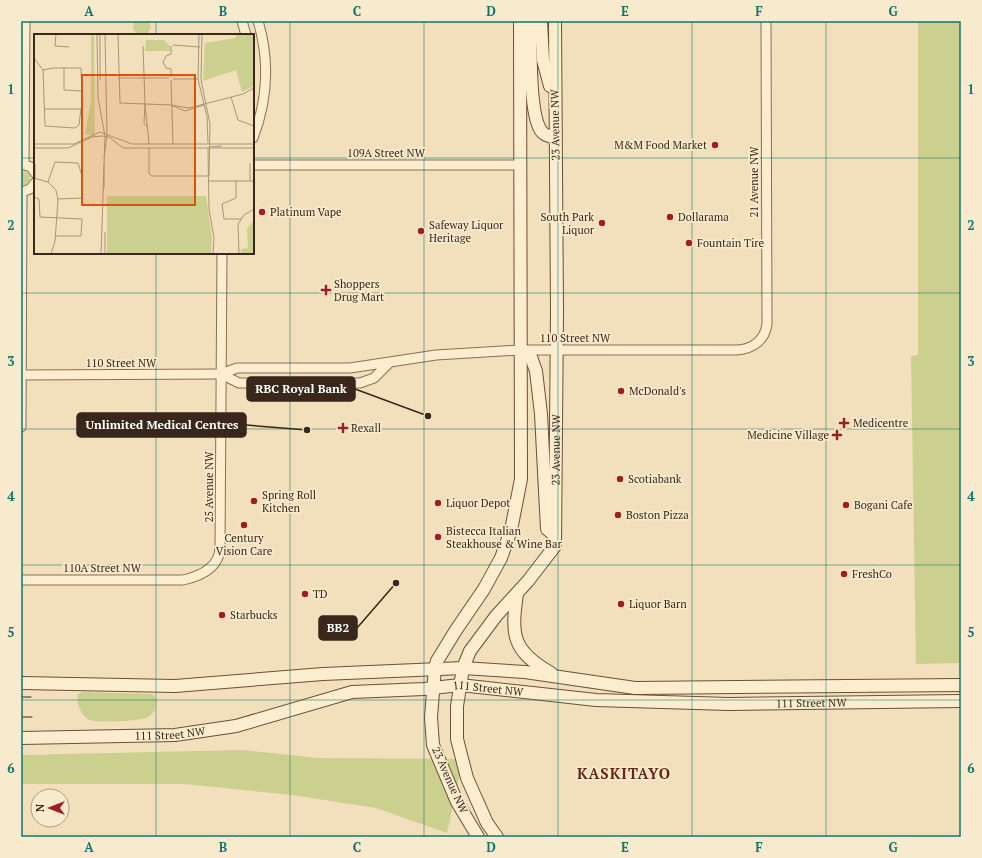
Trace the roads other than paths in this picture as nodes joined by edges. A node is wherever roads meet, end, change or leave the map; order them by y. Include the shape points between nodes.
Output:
1 (25, 21) edge
2 (242, 21) edge
3 (258, 21) edge
4 (520, 21) edge
5 (530, 21) edge
6 (541, 21) edge
7 (555, 21) edge
8 (766, 21) edge
9 (246, 34) edge
10 (554, 103) junction
11 (254, 135) edge
12 (555, 137) junction
13 (22, 164) edge
14 (254, 165) edge
15 (519, 165) junction
16 (34, 172) edge
17 (34, 184) edge
18 (22, 192) edge
19 (222, 254) edge
20 (760, 341) joint
21 (520, 350) junction
22 (556, 350) junction
23 (389, 364) junction
24 (221, 374) junction
25 (21, 375) edge
26 (21, 427) edge
27 (555, 536) junction
28 (21, 580) edge
29 (183, 580) joint
30 (517, 594) junction
31 (436, 668) junction
32 (463, 668) junction
33 (557, 676) junction
34 (21, 683) edge
35 (460, 685) junction
36 (961, 685) edge
37 (434, 687) junction
38 (961, 701) edge
39 (21, 738) edge
40 (478, 837) edge
41 (497, 837) edge

1 - 13 street
2 - 9 street
3 - 11 street via 264,40 267,72 264,100
4 - 15 main road, 23 Avenue NW
5 - 12 main road via 534,115 540,130 550,137
6 - 10 main road via 543,60
7 - 10 main road, 23 Avenue NW
8 - 20 street, 21 Avenue NW via 767,324
10 - 12 main road, 23 Avenue NW
12 - 22 main road, 23 Avenue NW
13 - 16 street via 31,167
14 - 15 street, 109A Street NW
15 - 21 main road, 23 Avenue NW
17 - 18 street
18 - 25 street
19 - 24 street, 25 Avenue NW
20 - 22 street, 110 Street NW via 749,348 737,350
21 - 22 street, 110 Street NW
21 - 23 street, 110 Street NW via 436,355
21 - 27 main road via 531,357 535,366 541,414 547,529
21 - 31 main road, 23 Avenue NW via 522,479 511,530 501,558 484,590 456,630 437,661
22 - 27 main road, 23 Avenue NW
23 - 24 street, 110 Street NW via 350,368 237,368
23 - 24 street, 110 Street NW via 374,378 360,383 238,383
24 - 25 street, 110 Street NW
24 - 29 street, 25 Avenue NW via 220,556 216,563 201,574
25 - 26 street
27 - 30 main road, 23 Avenue NW via 555,546
28 - 29 street, 110A Street NW
30 - 32 main road, 23 Avenue NW via 491,622 470,651
30 - 33 main road via 513,621 516,639 526,656 536,665
31 - 32 main road, 111 Street NW
31 - 34 main road, 111 Street NW via 175,686
31 - 37 main road, 23 Avenue NW
32 - 33 main road, 111 Street NW
32 - 35 main road, 23 Avenue NW
33 - 36 main road, 111 Street NW via 635,688
35 - 37 main road, 111 Street NW
35 - 38 main road, 111 Street NW via 596,700 719,704
35 - 41 main road, 23 Avenue NW via 457,739 467,778 487,823
37 - 39 main road, 111 Street NW via 352,692 236,726 175,735
37 - 40 main road, 23 Avenue NW via 431,717 433,744 457,802

